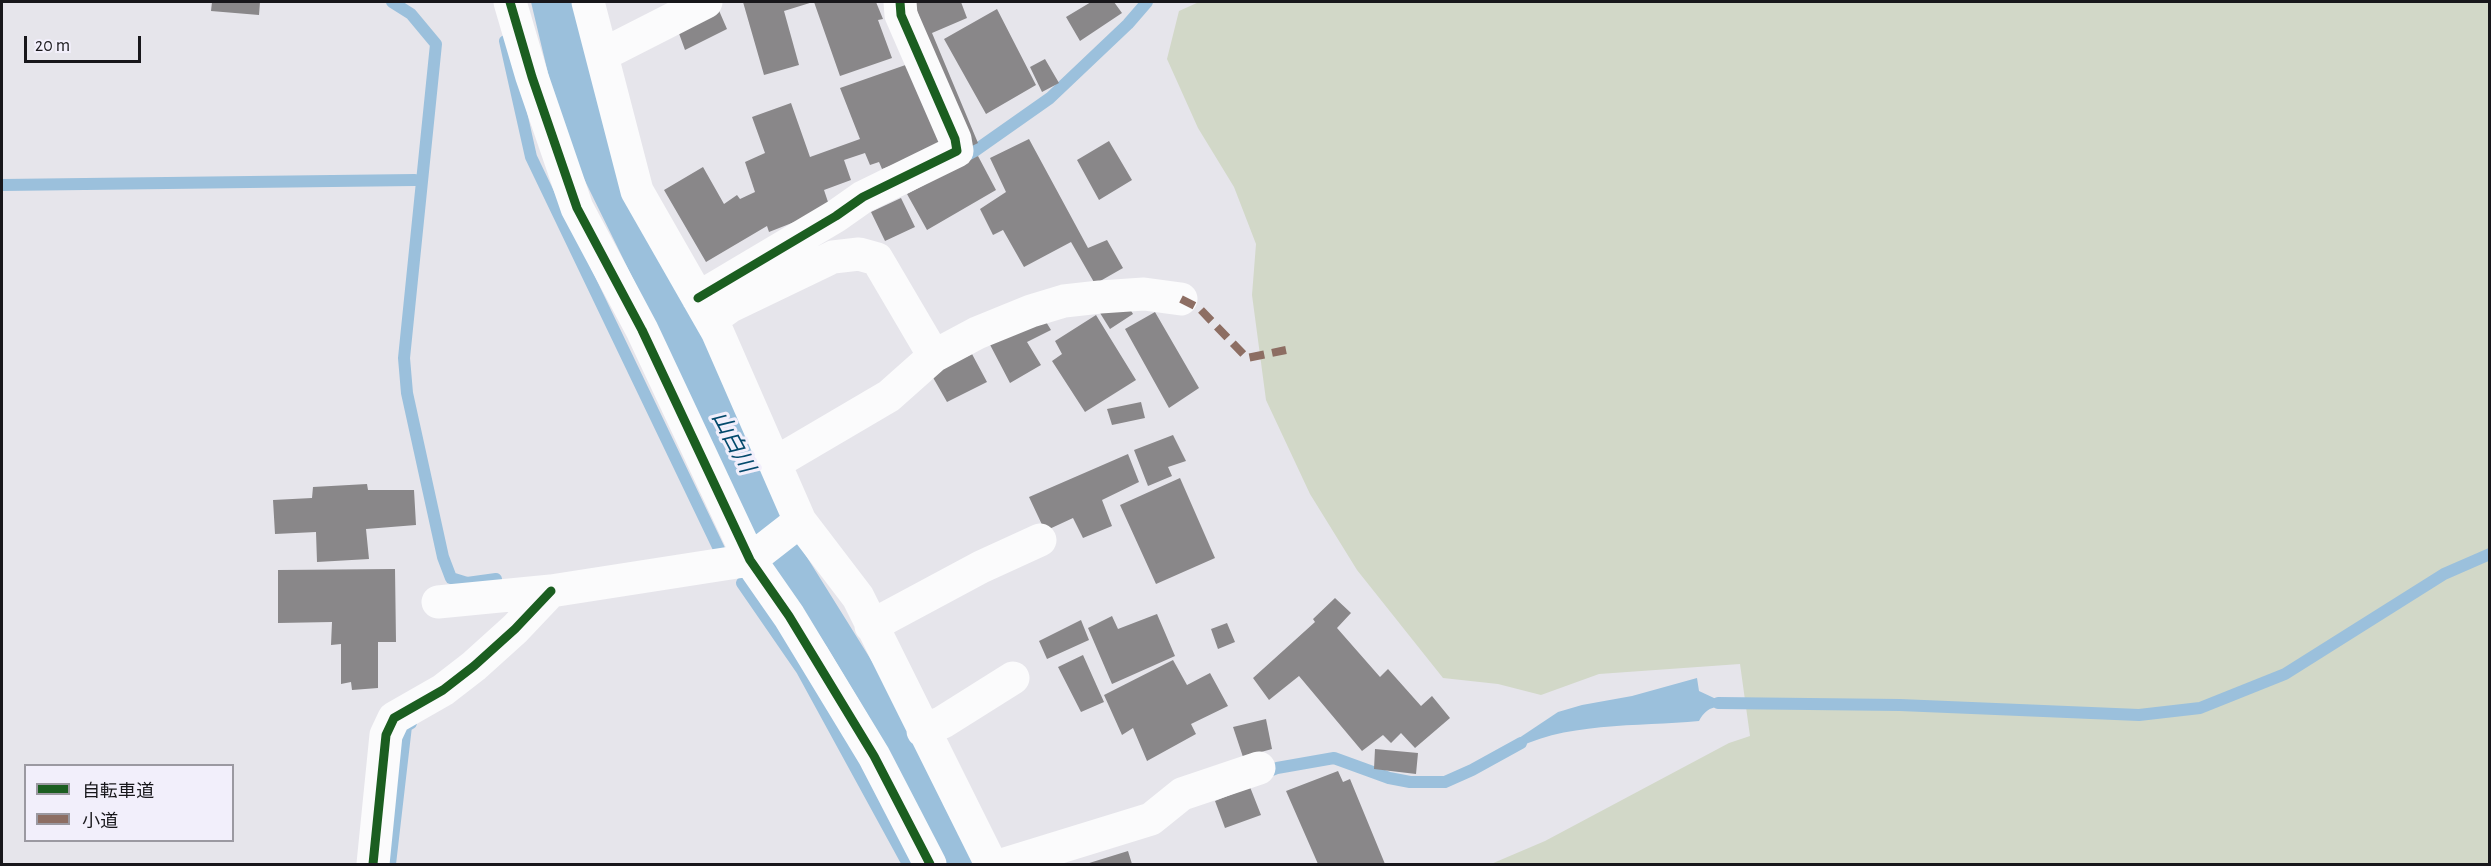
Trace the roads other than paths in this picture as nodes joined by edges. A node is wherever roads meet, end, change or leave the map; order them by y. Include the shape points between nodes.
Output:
1 (510, 2) edge
2 (588, 2) edge
3 (705, 2) edge
4 (900, 2) edge
5 (602, 55) junction
6 (1180, 299) dead end
7 (704, 309) junction
8 (934, 356) junction
9 (775, 463) junction
10 (800, 521) junction
11 (1040, 540) dead end
12 (750, 560) junction
13 (551, 591) junction
14 (438, 602) dead end
15 (871, 626) junction
16 (1013, 678) dead end
17 (923, 731) junction
18 (1259, 768) dead end
19 (373, 864) edge
20 (930, 864) edge
21 (990, 864) edge
22 (1005, 864) edge

1 - 12 street via 577,208 642,330
2 - 5 street
3 - 5 street
4 - 7 street via 957,151 863,196
5 - 7 street via 637,191
6 - 8 street via 1144,294 1064,301 977,333
7 - 8 street via 729,307 833,257 860,254 878,260
7 - 9 street
8 - 9 street via 889,396
9 - 10 street
10 - 12 street
10 - 15 street via 858,597
11 - 15 street
12 - 13 street
12 - 20 street via 789,616 874,756
13 - 14 street
13 - 19 street via 474,666 443,690 394,718 386,735
15 - 17 street
16 - 17 street
17 - 21 street
18 - 22 street via 1182,794 1151,819

